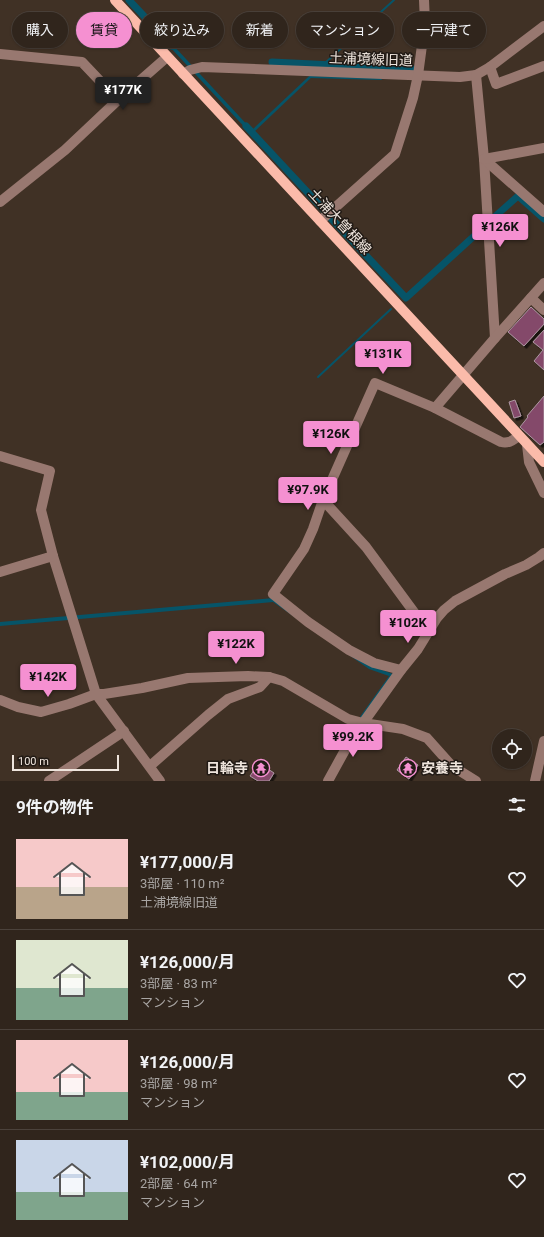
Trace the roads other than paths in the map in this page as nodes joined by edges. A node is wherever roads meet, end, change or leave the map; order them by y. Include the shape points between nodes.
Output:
1 (115, 0) edge
2 (424, 0) edge
3 (544, 26) edge
4 (0, 54) edge
5 (167, 57) junction
6 (544, 66) edge
7 (490, 67) junction
8 (183, 74) junction
9 (418, 75) junction
10 (476, 75) junction
11 (118, 100) junction
12 (544, 148) edge
13 (484, 159) junction
14 (0, 202) edge
15 (544, 212) edge
16 (320, 221) junction
17 (544, 283) edge
18 (531, 298) junction
19 (544, 310) edge
20 (495, 338) junction
21 (463, 375) junction
22 (435, 408) junction
23 (519, 436) junction
24 (528, 445) junction
25 (0, 456) edge
26 (544, 462) edge
27 (544, 493) edge
28 (323, 500) junction
29 (544, 553) edge
30 (53, 556) junction
31 (0, 572) edge
32 (430, 628) junction
33 (401, 670) junction
34 (269, 676) junction
35 (96, 694) junction
36 (0, 700) edge
37 (363, 723) junction
38 (124, 731) junction
39 (544, 741) edge
40 (150, 766) junction
41 (49, 781) edge
42 (160, 781) edge
43 (328, 781) edge
44 (476, 781) edge
45 (535, 781) edge

1 - 5 main road, 土浦大曽根線
2 - 9 street via 425,23
3 - 7 street, 土浦境線旧道
4 - 11 street via 82,62
5 - 8 main road, 土浦大曽根線
5 - 11 street
6 - 7 street via 496,84
7 - 10 street, 土浦境線旧道
8 - 9 street, 土浦境線旧道 via 202,67
8 - 16 main road, 土浦大曽根線
9 - 10 street, 土浦境線旧道
9 - 16 street via 395,154
10 - 13 street
11 - 14 street via 65,150
12 - 13 street
13 - 15 street
13 - 20 street
16 - 21 main road, 土浦大曽根線
17 - 18 street
18 - 19 street
18 - 20 street
20 - 21 street
21 - 22 street
21 - 23 main road, 土浦大曽根線
22 - 23 street via 502,442 509,442
22 - 28 street via 375,383
23 - 24 main road, 土浦大曽根線
24 - 26 main road, 土浦大曽根線
24 - 27 street via 529,462
25 - 30 street via 50,470 41,510
28 - 32 street via 366,547 418,619
28 - 33 street via 304,549 273,594 308,622 355,653 374,663
29 - 32 street via 526,565 455,601
30 - 31 street
30 - 35 street
32 - 33 street via 418,649
33 - 37 street
34 - 35 street via 188,678
34 - 37 street via 283,681 348,719
34 - 40 street via 260,687 228,699
35 - 36 street via 41,712
35 - 38 street
37 - 43 street via 355,732
37 - 44 street via 402,729 427,738 452,766
38 - 40 street
38 - 41 street
39 - 45 street
40 - 42 street

